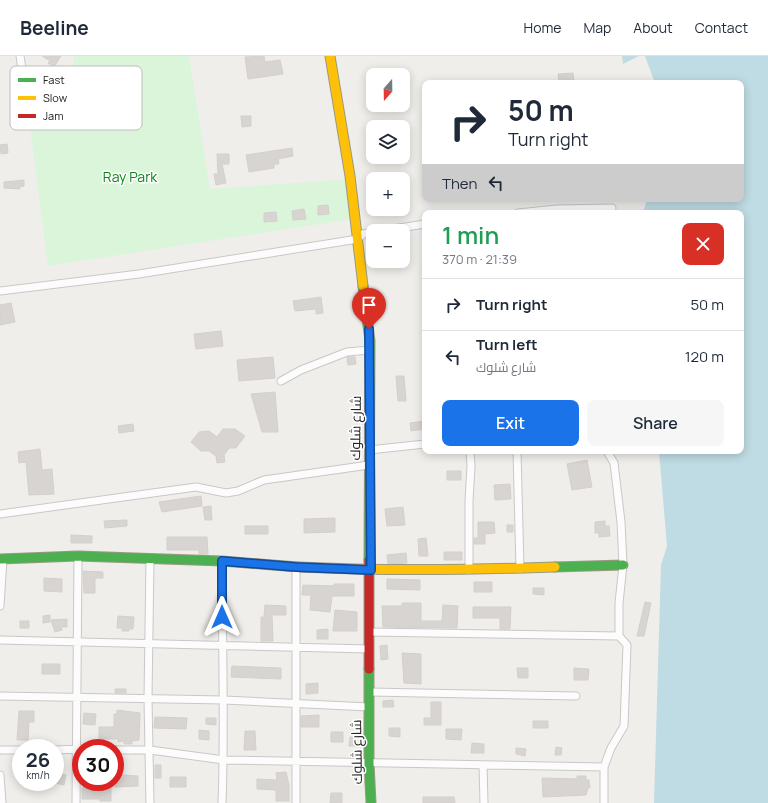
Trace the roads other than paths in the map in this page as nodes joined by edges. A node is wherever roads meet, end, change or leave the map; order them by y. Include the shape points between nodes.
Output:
1 (20, 56) edge
2 (330, 56) edge
3 (22, 66) edge
4 (612, 208) dead end
5 (548, 210) edge
6 (422, 224) edge
7 (410, 226) edge
8 (366, 233) edge
9 (358, 239) junction
10 (0, 292) edge
11 (370, 350) junction
12 (281, 381) dead end
13 (422, 444) edge
14 (369, 450) junction
15 (470, 454) edge
16 (517, 454) edge
17 (610, 454) edge
18 (369, 465) junction
19 (0, 514) edge
20 (78, 556) junction
21 (1, 559) edge
22 (150, 559) junction
23 (222, 561) junction
24 (623, 564) junction
25 (296, 567) junction
26 (520, 569) junction
27 (371, 570) junction
28 (469, 570) junction
29 (0, 606) edge
30 (369, 632) junction
31 (619, 636) junction
32 (0, 640) edge
33 (77, 642) junction
34 (150, 644) junction
35 (222, 645) junction
36 (296, 647) junction
37 (370, 649) junction
38 (370, 692) junction
39 (0, 696) edge
40 (576, 696) dead end
41 (77, 699) junction
42 (148, 699) junction
43 (224, 700) junction
44 (297, 704) junction
45 (369, 707) junction
46 (79, 739) edge
47 (0, 750) edge
48 (12, 750) edge
49 (124, 750) edge
50 (150, 750) junction
51 (224, 760) junction
52 (296, 760) junction
53 (369, 763) junction
54 (483, 765) junction
55 (604, 767) junction
56 (0, 775) edge
57 (77, 791) edge
58 (2, 803) edge
59 (76, 803) edge
60 (150, 803) edge
61 (222, 803) edge
62 (296, 803) edge
63 (371, 803) edge
64 (484, 803) edge
65 (604, 803) edge

1 - 3 street
2 - 9 street, شارع شلوك
4 - 5 street
6 - 7 street
8 - 9 street
9 - 10 street via 139,274
9 - 11 street, شارع شلوك
11 - 12 street via 347,352 301,370
11 - 14 street, شارع شلوك
13 - 14 street
14 - 18 street, شارع شلوك
15 - 28 street
16 - 26 street
17 - 24 street via 614,463
18 - 19 street via 264,480 226,493 196,487
18 - 27 street, شارع شلوك
20 - 21 street
20 - 22 street
20 - 33 street
21 - 29 street
22 - 23 street
22 - 34 street
23 - 25 street
23 - 35 street
24 - 26 street
24 - 31 street
25 - 27 street
25 - 36 street
26 - 28 street
27 - 28 street
27 - 30 street, شارع شلوك
30 - 31 street
30 - 37 street, شارع شلوك
31 - 55 street via 627,645 624,726 611,748
32 - 33 street
33 - 34 street
33 - 41 street
34 - 35 street
34 - 42 street
35 - 36 street
35 - 43 street
36 - 37 street
36 - 44 street
37 - 38 street, شارع شلوك
38 - 40 street
38 - 45 street, شارع شلوك
39 - 41 street
41 - 42 street
41 - 46 street
42 - 43 street
42 - 50 street
43 - 44 street
43 - 51 street
44 - 45 street
44 - 52 street
45 - 53 street, شارع شلوك
47 - 48 street
49 - 50 street
50 - 51 street
50 - 60 street
51 - 52 street
51 - 61 street
52 - 53 street
52 - 62 street
53 - 54 street
53 - 63 street, شارع شلوك
54 - 55 street
54 - 64 street
55 - 65 street
56 - 58 street
57 - 59 street

